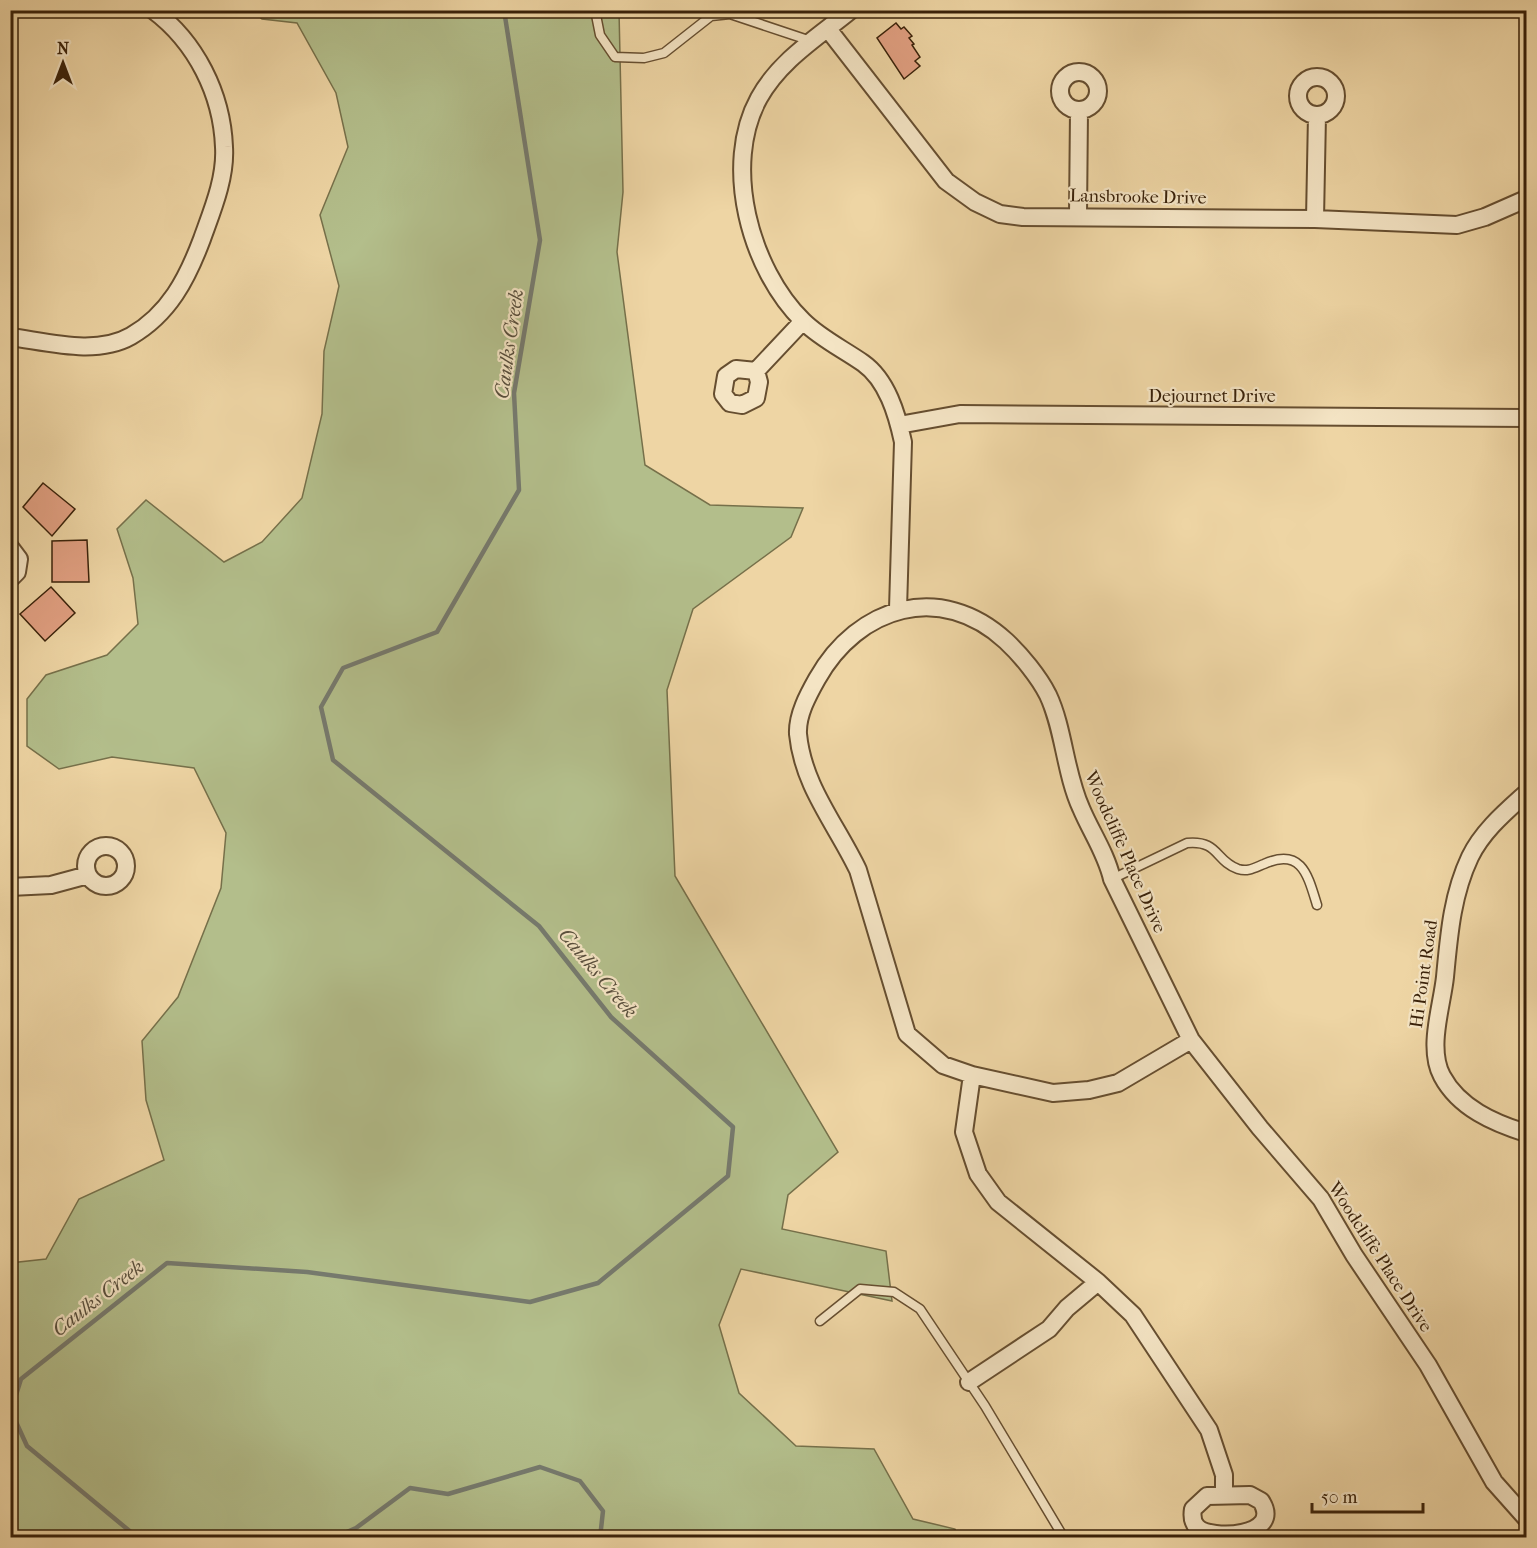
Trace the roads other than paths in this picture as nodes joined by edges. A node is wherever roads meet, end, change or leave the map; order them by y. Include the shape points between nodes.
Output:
1 (153, 10) edge
2 (595, 10) edge
3 (850, 10) edge
4 (828, 29) junction
5 (812, 41) junction
6 (1079, 111) dead end
7 (1317, 115) dead end
8 (1527, 199) edge
9 (1078, 215) junction
10 (1315, 219) junction
11 (803, 321) junction
12 (10, 337) edge
13 (756, 371) dead end
14 (1527, 418) edge
15 (899, 425) junction
16 (10, 547) edge
17 (10, 579) edge
18 (898, 609) junction
19 (1524, 795) dead end
20 (88, 875) dead end
21 (1112, 879) junction
22 (10, 887) edge
23 (1317, 905) dead end
24 (1191, 1040) junction
25 (972, 1075) junction
26 (1527, 1133) edge
27 (1098, 1282) junction
28 (820, 1322) dead end
29 (969, 1382) junction
30 (1224, 1496) dead end
31 (1527, 1518) edge
32 (1064, 1538) edge

1 - 12 street via 171,23 198,57 216,102 224,148 217,199 190,272 164,312 129,337 86,348
2 - 5 lane via 600,34 615,57 644,58 664,53 711,16 730,14
3 - 4 street
4 - 5 street
4 - 9 street, Lansbrooke Drive via 946,181 1000,214
5 - 11 street via 790,58 759,98 748,126 743,156 744,195 759,253 777,289
6 - 9 street
7 - 10 street
8 - 10 street, Lansbrooke Drive via 1457,225
9 - 10 street, Lansbrooke Drive
11 - 13 street
11 - 15 street via 865,364 883,384
14 - 15 street, Dejournet Drive via 960,414
15 - 18 street via 903,442
16 - 17 street via 19,559 17,572
18 - 21 street, Woodcliffe Place Drive via 951,610 975,620 1006,641 1029,669 1048,696 1069,777 1108,861
18 - 25 street via 845,641 828,659 802,711 798,732 803,768 858,870 907,1034 943,1065
19 - 26 street, Hi Point Road via 1498,819 1471,855 1456,894 1435,1041 1441,1075 1457,1097 1494,1124
20 - 22 street via 51,885
21 - 23 lane via 1187,843 1199,842 1212,846 1236,868 1249,871 1278,858 1295,861 1307,873
21 - 24 street, Woodcliffe Place Drive
24 - 25 street via 1118,1083 1089,1090 1053,1093
24 - 31 street, Woodcliffe Place Drive via 1321,1199 1428,1365 1494,1482
25 - 27 street via 964,1132 978,1174 998,1202
27 - 29 street via 1048,1329
27 - 30 street via 1133,1314 1209,1430 1224,1475
28 - 29 lane via 860,1289 894,1292 921,1309
29 - 32 lane

